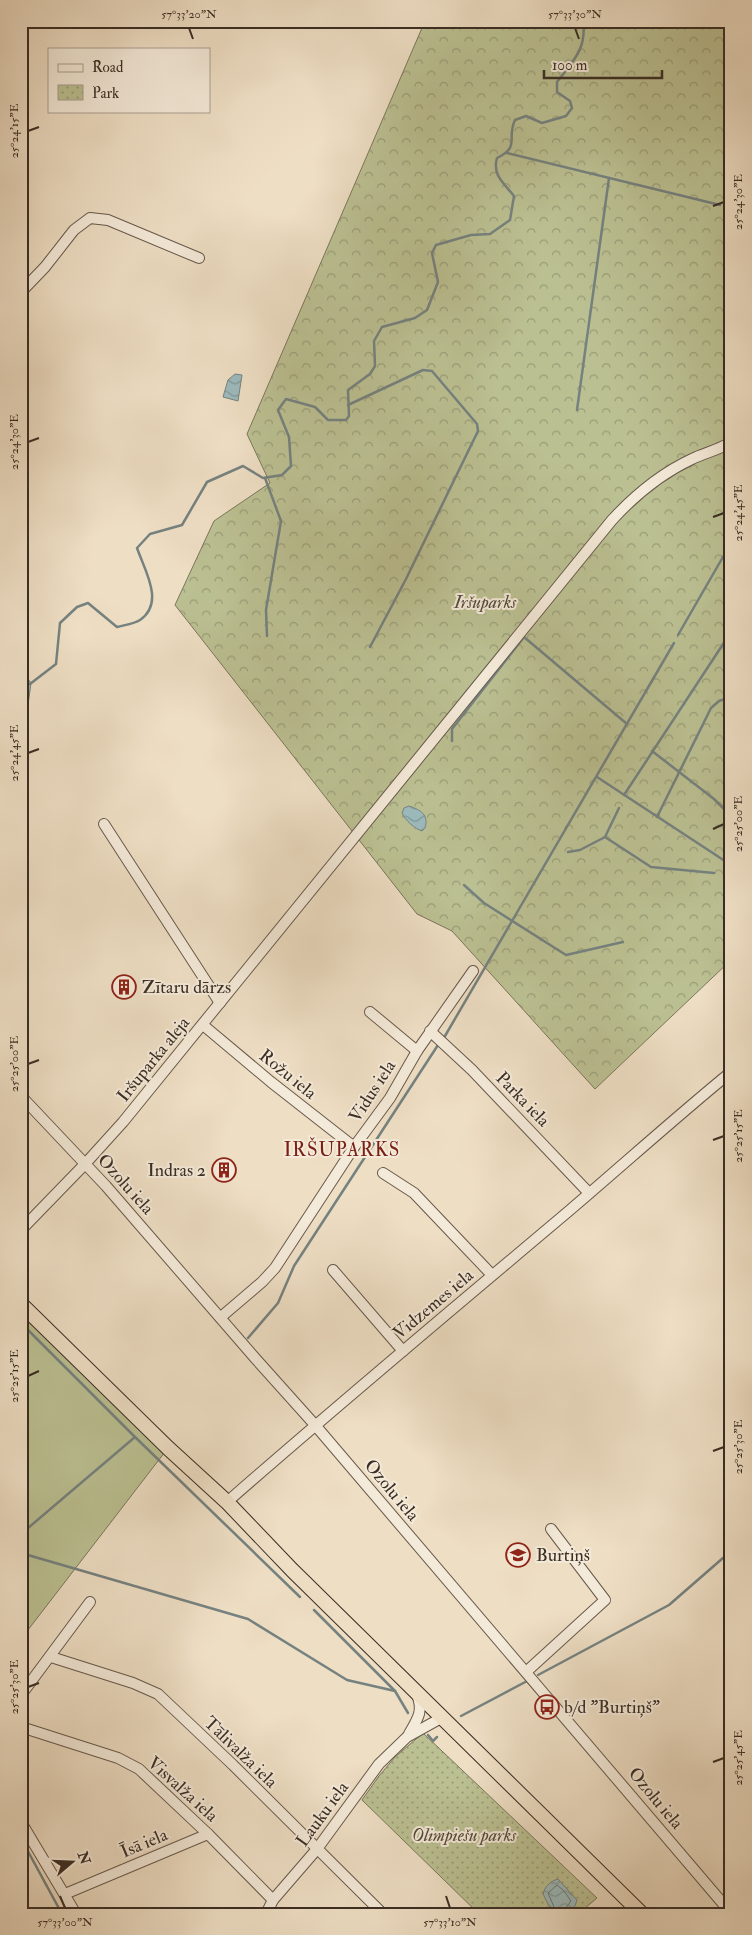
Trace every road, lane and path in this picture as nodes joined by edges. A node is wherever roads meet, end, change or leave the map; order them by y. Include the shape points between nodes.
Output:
1 (199, 258) dead end
2 (21, 292) edge
3 (731, 442) edge
4 (104, 824) dead end
5 (473, 971) dead end
6 (220, 1002) junction
7 (370, 1012) dead end
8 (203, 1025) junction
9 (430, 1031) junction
10 (417, 1051) junction
11 (731, 1072) edge
12 (21, 1096) edge
13 (354, 1147) junction
14 (85, 1164) junction
15 (383, 1173) dead end
16 (589, 1194) junction
17 (21, 1230) edge
18 (333, 1270) dead end
19 (492, 1275) junction
20 (21, 1304) edge
21 (221, 1317) junction
22 (403, 1351) junction
23 (316, 1425) junction
24 (227, 1502) junction
25 (551, 1529) dead end
26 (90, 1602) dead end
27 (50, 1657) junction
28 (526, 1672) junction
29 (415, 1690) junction
30 (24, 1692) edge
31 (443, 1717) junction
32 (21, 1727) edge
33 (407, 1737) junction
34 (21, 1822) edge
35 (208, 1834) junction
36 (318, 1849) junction
37 (65, 1894) junction
38 (273, 1900) junction
39 (731, 1913) edge
40 (76, 1914) edge
41 (266, 1914) edge
42 (383, 1914) edge
43 (642, 1914) edge

1 - 2 street via 108,220 90,218 74,230
3 - 6 street, Iršuparka aleja via 659,477 612,520
4 - 6 street
5 - 9 street, Vidus iela
6 - 8 street, Iršuparka aleja
7 - 10 street
8 - 13 street, Rožu iela
8 - 14 street, Iršuparka aleja
9 - 10 street, Vidus iela
9 - 16 street, Parka iela via 472,1070
10 - 13 street, Vidus iela via 390,1098
11 - 16 street, Vidzemes iela
12 - 14 street, Ozolu iela
13 - 21 street, Vidus iela via 275,1268
14 - 17 street, Iršuparka aleja
14 - 21 street, Ozolu iela
15 - 19 street via 414,1193
16 - 19 street, Vidzemes iela
18 - 22 street
19 - 22 street, Vidzemes iela
20 - 24 highway
21 - 23 street, Ozolu iela
22 - 23 street, Vidzemes iela
23 - 24 street, Vidzemes iela
23 - 28 street, Ozolu iela
24 - 29 highway
25 - 28 street via 605,1600
26 - 27 street
27 - 30 street
27 - 36 street, Tālivalža iela via 133,1682 158,1694
28 - 39 street, Ozolu iela
29 - 31 highway
29 - 33 street via 421,1711
31 - 33 street
31 - 43 highway
32 - 35 street, Visvalža iela via 118,1758 139,1769
33 - 36 street, Lauku iela via 379,1764
34 - 37 street
35 - 37 street, Īsā iela
35 - 38 street, Visvalža iela
36 - 38 street, Lauku iela
36 - 42 street, Tālivalža iela
37 - 40 street
38 - 41 street, Lauku iela

